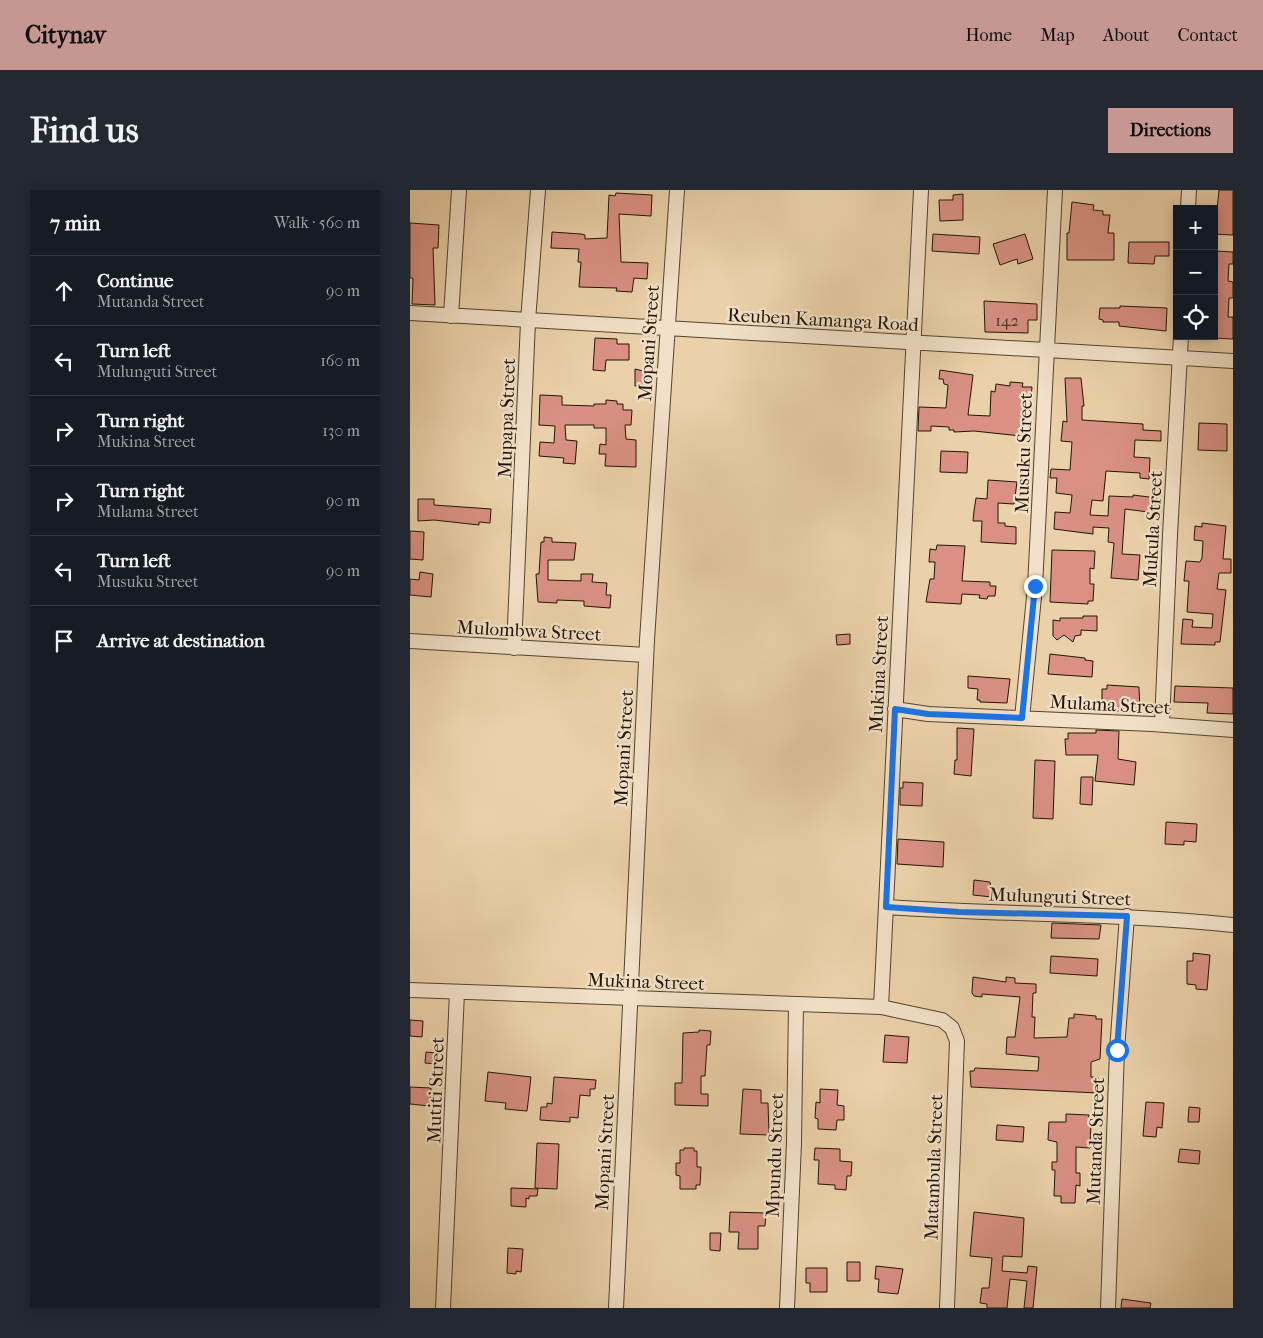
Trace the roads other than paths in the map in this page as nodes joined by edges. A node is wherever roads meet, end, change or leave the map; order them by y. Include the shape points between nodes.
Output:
1 (459, 190) edge
2 (538, 190) edge
3 (677, 190) edge
4 (921, 190) edge
5 (1055, 190) edge
6 (1189, 190) edge
7 (1188, 205) edge
8 (410, 313) edge
9 (451, 316) junction
10 (528, 320) junction
11 (667, 329) junction
12 (1181, 340) edge
13 (913, 342) junction
14 (1045, 351) junction
15 (1180, 358) junction
16 (1233, 361) edge
17 (410, 641) edge
18 (514, 648) junction
19 (646, 655) junction
20 (895, 709) junction
21 (1022, 718) junction
22 (1162, 724) junction
23 (1233, 730) edge
24 (886, 907) junction
25 (1127, 916) junction
26 (1233, 925) edge
27 (410, 990) edge
28 (457, 992) junction
29 (630, 999) junction
30 (796, 1004) junction
31 (881, 1007) junction
32 (952, 1028) joint
33 (443, 1308) edge
34 (616, 1308) edge
35 (787, 1308) edge
36 (946, 1308) edge
37 (1108, 1308) edge

1 - 9 street
2 - 10 street, Mupapa Street
3 - 11 street, Mopani Street
4 - 13 street, Mukina Street
5 - 14 street, Musuku Street
6 - 7 street
8 - 9 street, Reuben Kamanga Road
9 - 10 street, Reuben Kamanga Road
10 - 11 street, Reuben Kamanga Road
10 - 18 street, Mupapa Street
11 - 13 street, Reuben Kamanga Road
11 - 19 street, Mopani Street
12 - 15 street, Mukula Street
13 - 14 street, Reuben Kamanga Road
13 - 20 street, Mukina Street
14 - 15 street, Reuben Kamanga Road
14 - 21 street, Musuku Street via 1043,448
15 - 16 street, Reuben Kamanga Road
15 - 22 street, Mukula Street
17 - 18 street, Mulombwa Street
18 - 19 street, Mulombwa Street
19 - 29 street, Mopani Street
20 - 21 street, Mulama Street via 928,714
20 - 24 street, Mukina Street
21 - 22 street, Mulama Street
22 - 23 street, Mulama Street
24 - 25 street, Mulunguti Street
24 - 31 street, Mukina Street
25 - 26 street, Mulunguti Street
25 - 37 street, Mutanda Street via 1117,1050
27 - 28 street, Mukina Street
28 - 29 street, Mukina Street
28 - 33 street, Mutiti Street
29 - 30 street, Mukina Street
29 - 34 street, Mopani Street
30 - 31 street, Mukina Street
30 - 35 street, Mpundu Street
31 - 32 street, Mukina Street via 942,1020
32 - 36 street, Matambula Street via 957,1041

